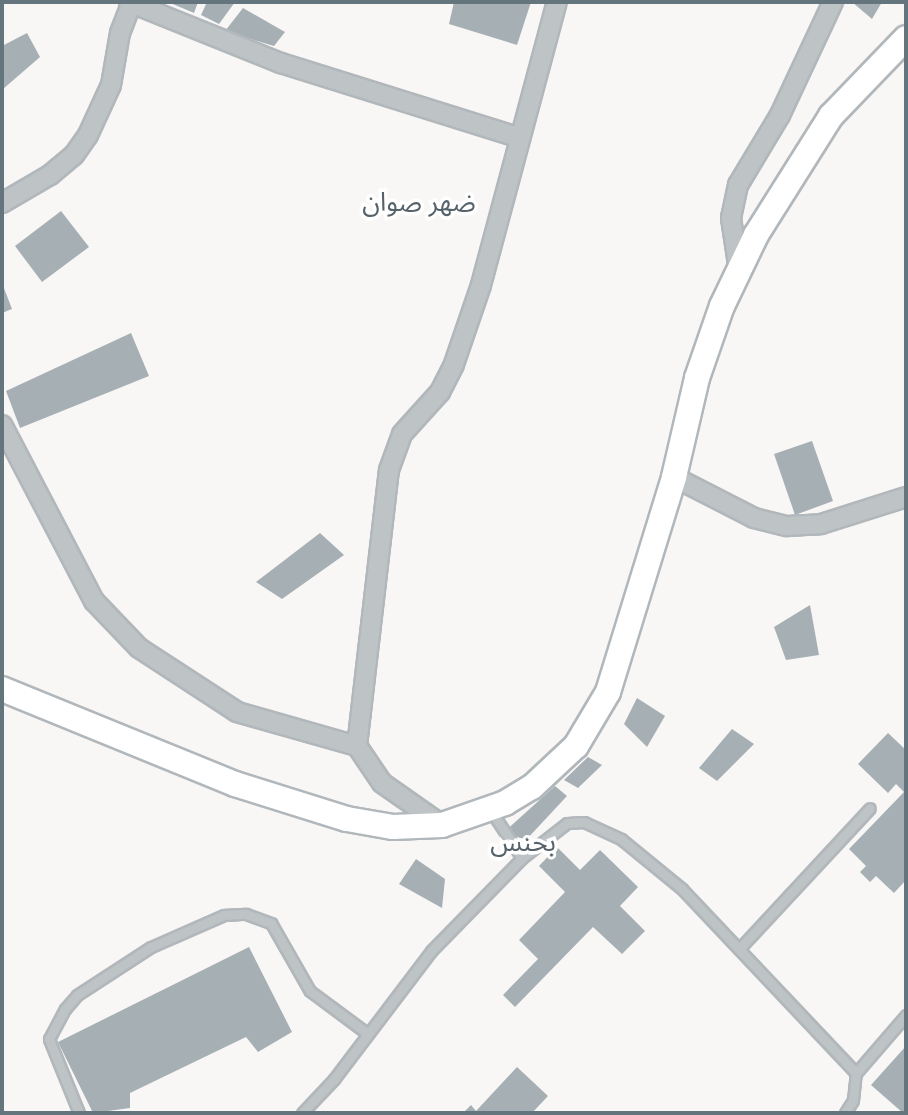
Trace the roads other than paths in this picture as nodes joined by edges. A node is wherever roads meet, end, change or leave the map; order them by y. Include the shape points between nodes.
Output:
1 (131, 2) edge
2 (557, 2) edge
3 (833, 2) edge
4 (906, 37) edge
5 (520, 138) junction
6 (2, 203) edge
7 (739, 272) junction
8 (2, 425) edge
9 (674, 477) junction
10 (906, 497) edge
11 (2, 689) edge
12 (357, 746) junction
13 (870, 808) dead end
14 (490, 810) junction
15 (442, 825) junction
16 (522, 858) junction
17 (739, 949) junction
18 (906, 1015) edge
19 (369, 1034) junction
20 (856, 1073) junction
21 (79, 1113) edge
22 (302, 1113) edge
23 (845, 1113) edge

1 - 5 street via 281,63
1 - 6 street via 111,85 88,135 74,155 50,175
2 - 5 street
3 - 7 street via 780,116 738,185 731,218
4 - 7 main road via 831,117 756,235
5 - 12 street via 481,285 454,364 440,392 402,434 393,452
7 - 9 main road via 697,378
8 - 12 street via 94,601 139,648 237,712
9 - 10 street via 754,518 787,526 821,524
9 - 14 main road via 623,655 593,723 556,769
11 - 15 main road via 235,785 348,819 393,827
12 - 15 street via 382,783
13 - 17 lane
14 - 15 main road
14 - 16 lane
16 - 17 lane via 567,823 604,828 681,889
16 - 19 lane via 431,950
17 - 20 lane
18 - 20 lane
19 - 21 lane via 310,991 271,923 246,914 223,915 151,947 77,995 65,1009 49,1039
19 - 22 lane
20 - 23 lane via 853,1100

